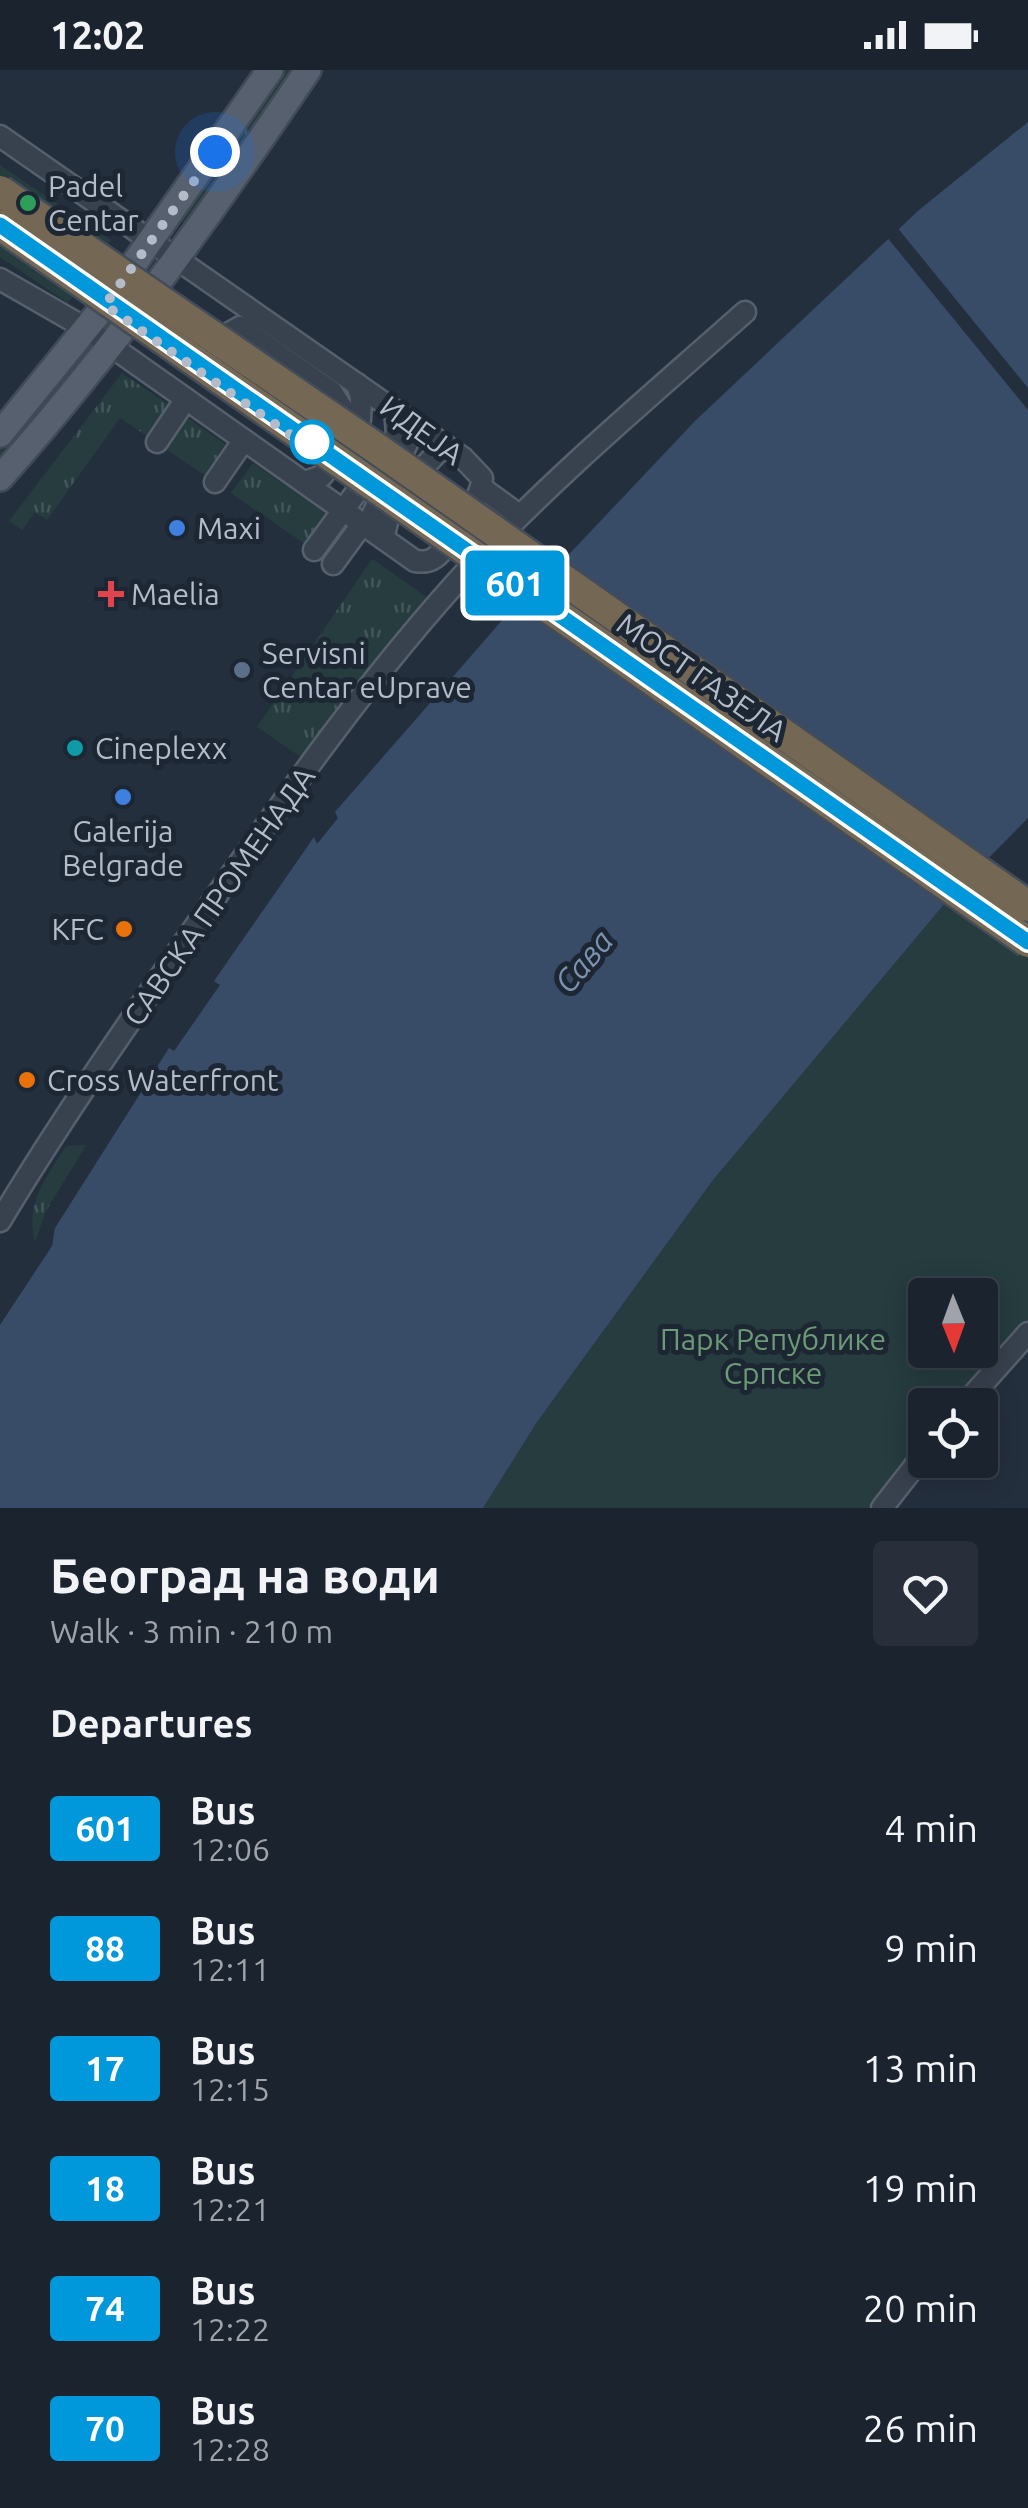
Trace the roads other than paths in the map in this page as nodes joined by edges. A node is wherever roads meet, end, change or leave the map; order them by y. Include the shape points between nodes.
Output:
1 (270, 70) edge
2 (308, 70) edge
3 (0, 136) edge
4 (0, 191) edge
5 (0, 225) edge
6 (152, 241) junction
7 (179, 259) junction
8 (0, 279) edge
9 (105, 305) junction
10 (745, 312) dead end
11 (130, 323) junction
12 (87, 329) junction
13 (112, 347) junction
14 (189, 366) junction
15 (357, 384) junction
16 (186, 399) junction
17 (395, 411) junction
18 (416, 425) junction
19 (0, 434) edge
20 (156, 442) dead end
21 (249, 443) junction
22 (445, 445) junction
23 (356, 453) junction
24 (0, 478) edge
25 (305, 482) junction
26 (220, 486) dead end
27 (482, 488) junction
28 (519, 515) junction
29 (364, 524) junction
30 (425, 562) junction
31 (456, 584) junction
32 (1028, 906) edge
33 (1028, 942) edge
34 (0, 1221) edge
35 (1028, 1333) edge
36 (979, 1388) edge
37 (908, 1475) edge
38 (882, 1508) edge

1 - 6 main road
2 - 7 main road
3 - 6 street, ИДЕЈА
4 - 23 highway, bridge
5 - 23 highway, bridge
6 - 7 street, ИДЕЈА
6 - 9 main road
7 - 11 main road
7 - 15 street, ИДЕЈА
8 - 12 street
9 - 11 street
9 - 12 main road
10 - 28 street, САВСКА ПРОМЕНАДА
11 - 13 main road
11 - 14 street
12 - 13 street
12 - 19 main road
13 - 16 street
13 - 24 main road
14 - 23 street
14 - 23 street via 200,350 240,327 332,392
15 - 17 street, ИДЕЈА
15 - 23 street
16 - 20 street
16 - 21 street
17 - 18 street, ИДЕЈА
17 - 29 street via 397,432
18 - 22 street, ИДЕЈА
18 - 29 street
21 - 25 street
21 - 26 street
22 - 27 street, ИДЕЈА via 479,472
22 - 29 street via 389,518
23 - 25 street
23 - 32 highway, МОСТ ГАЗЕЛА, bridge
23 - 33 highway, МОСТ ГАЗЕЛА, bridge
25 - 29 street
27 - 28 street
27 - 30 street, ИДЕЈА via 440,554
28 - 31 street, САВСКА ПРОМЕНАДА
29 - 29 street via 329,560
29 - 30 street
30 - 31 street
31 - 34 street, САВСКА ПРОМЕНАДА via 284,798
35 - 36 street
37 - 38 street

